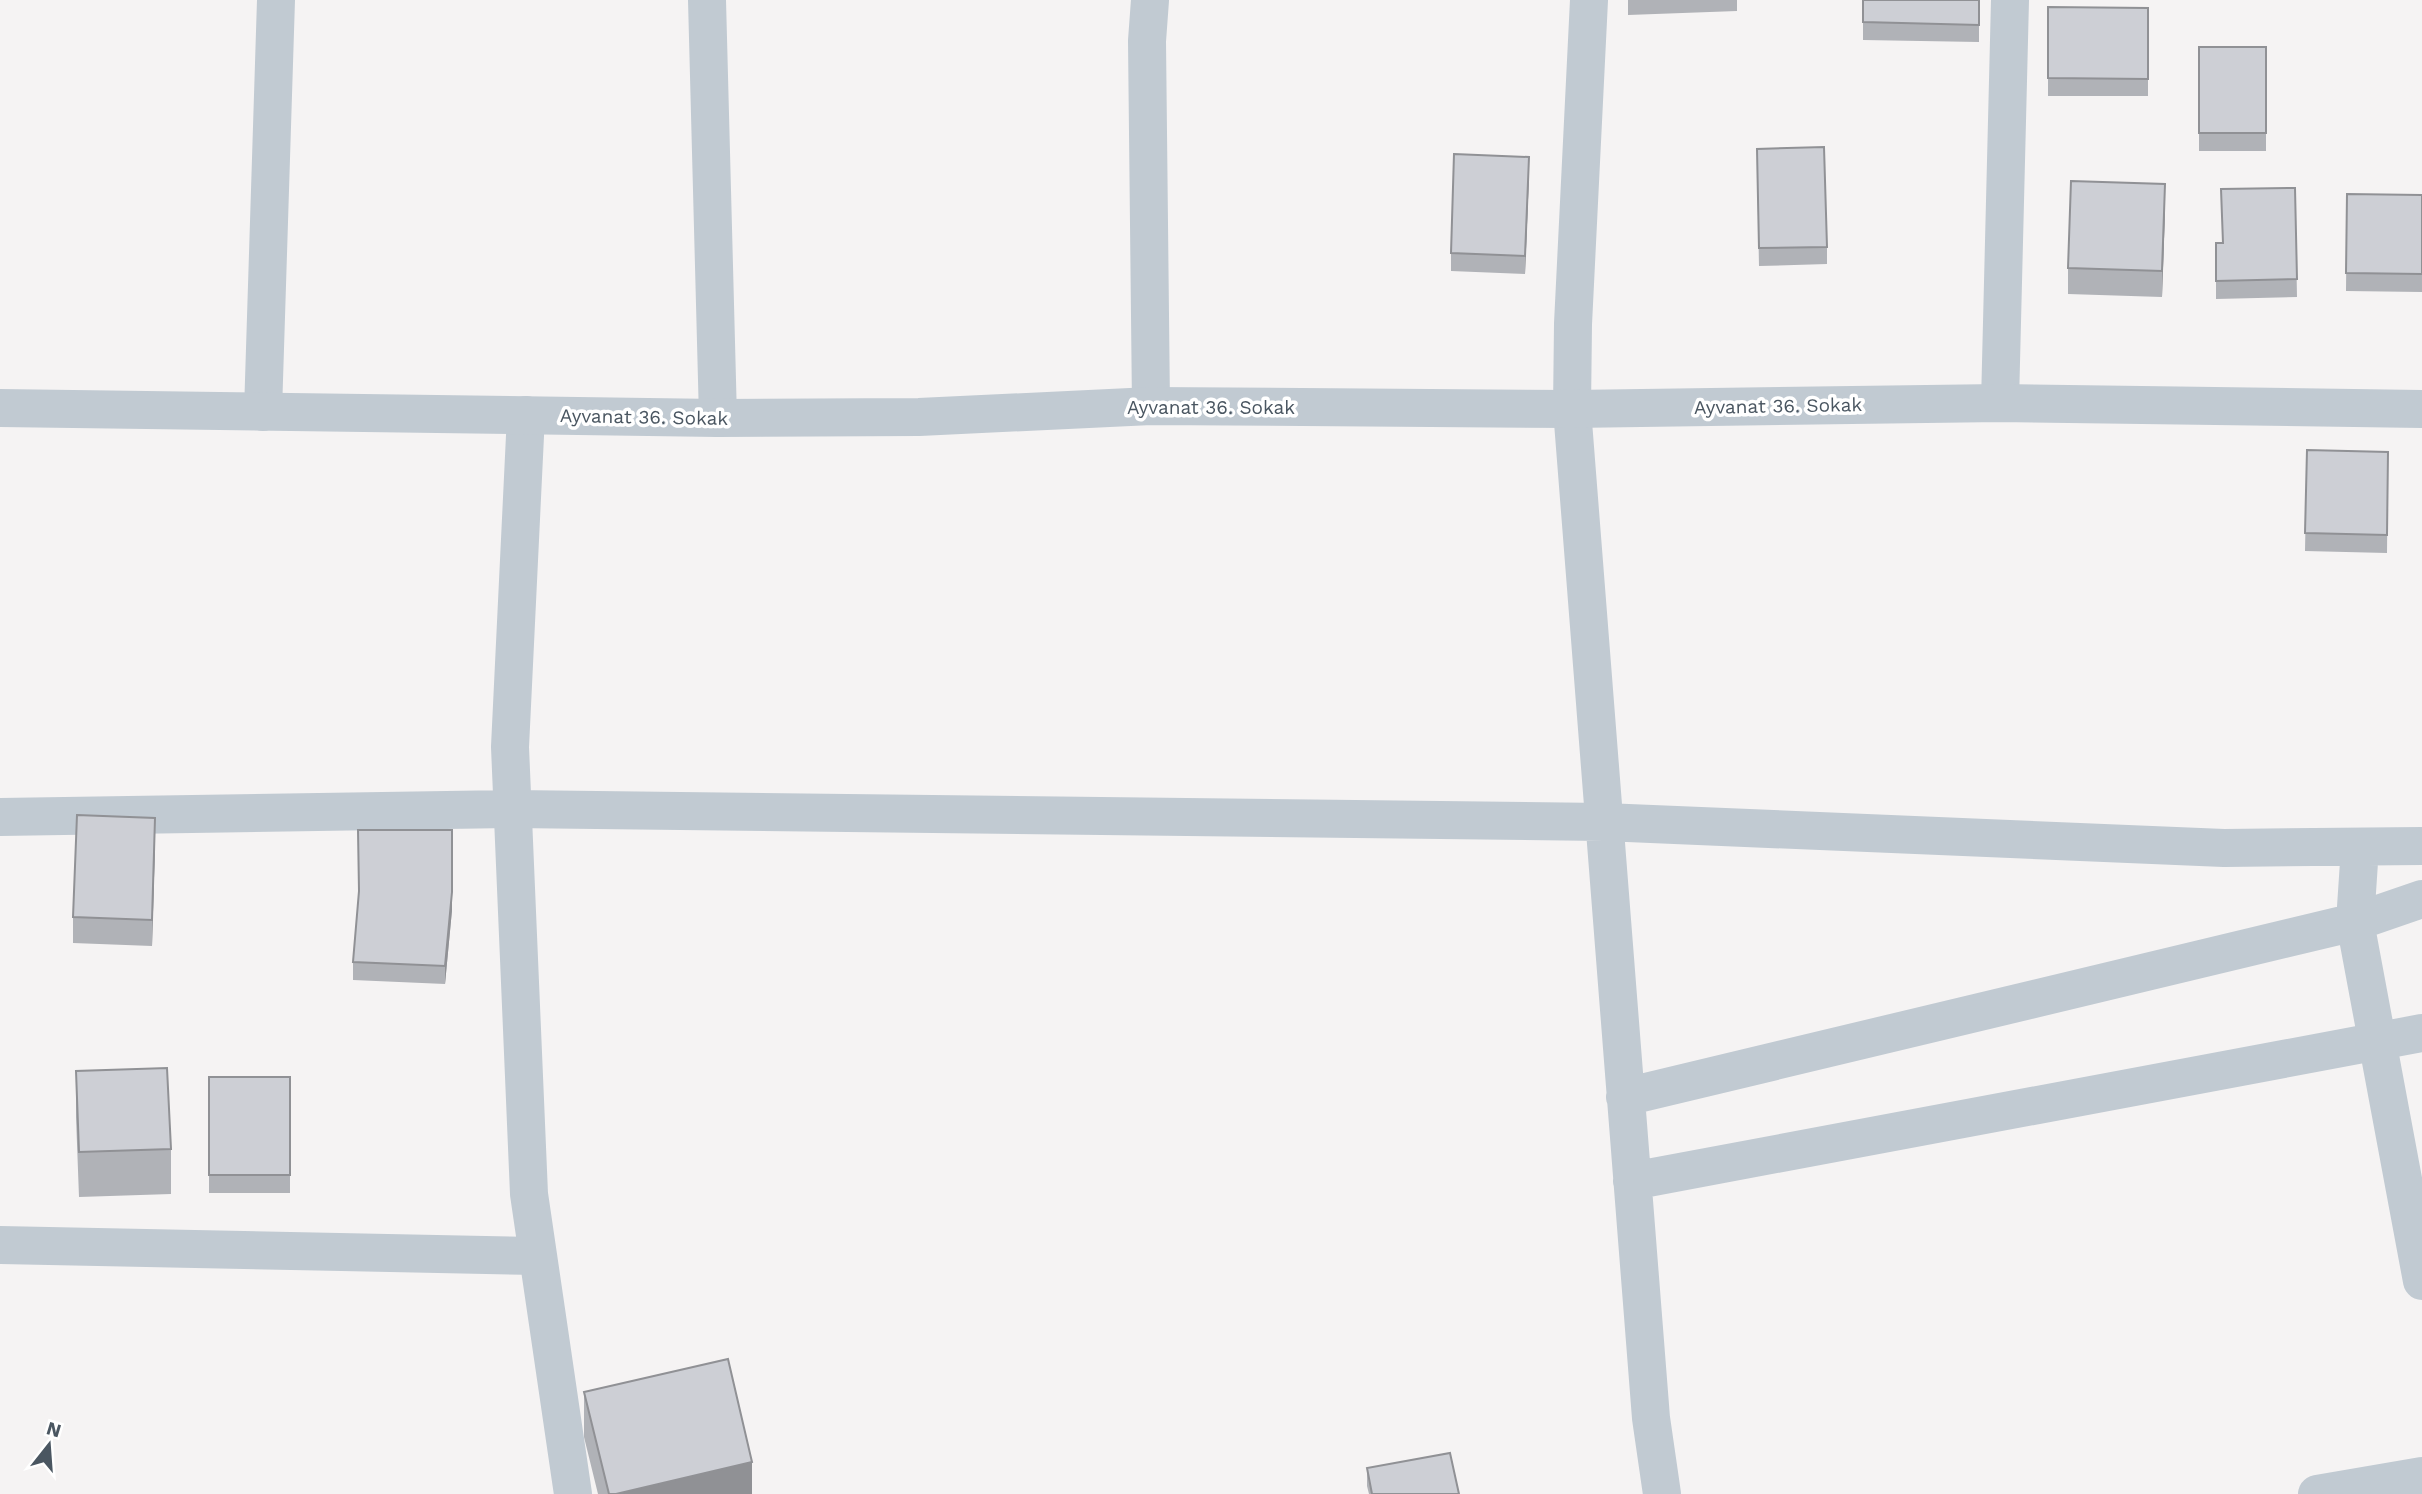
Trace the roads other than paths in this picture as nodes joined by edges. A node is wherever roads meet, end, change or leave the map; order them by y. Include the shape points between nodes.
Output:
1 (276, 0) edge
2 (707, 0) edge
3 (1150, 0) edge
4 (1589, 0) edge
5 (2010, 0) edge
6 (2000, 403) junction
7 (1151, 406) junction
8 (0, 408) edge
9 (1572, 409) junction
10 (2422, 409) edge
11 (263, 412) junction
12 (526, 415) junction
13 (719, 418) junction
14 (513, 809) junction
15 (0, 817) edge
16 (1604, 822) junction
17 (2422, 846) edge
18 (2360, 847) junction
19 (2422, 899) edge
20 (2355, 922) junction
21 (2422, 1032) edge
22 (2377, 1040) junction
23 (1625, 1097) junction
24 (1632, 1181) junction
25 (0, 1245) edge
26 (538, 1256) junction
27 (2422, 1281) edge
28 (2422, 1476) edge
29 (573, 1494) edge
30 (1662, 1494) edge
31 (2317, 1494) edge

1 - 11 street
2 - 13 street
3 - 7 street
4 - 9 street
5 - 6 street
6 - 9 street, Ayvanat 36. Sokak
6 - 10 street, Ayvanat 36. Sokak
7 - 9 street, Ayvanat 36. Sokak
7 - 13 street, Ayvanat 36. Sokak via 919,417
8 - 11 street, Ayvanat 36. Sokak
9 - 16 street
11 - 12 street, Ayvanat 36. Sokak
12 - 13 street, Ayvanat 36. Sokak
12 - 14 street via 510,747
14 - 15 street
14 - 16 street
14 - 26 street via 529,1194
16 - 18 street via 2224,848
16 - 23 street
17 - 18 street
18 - 20 street
19 - 20 street
20 - 22 street
20 - 23 street
21 - 22 street
22 - 24 street
22 - 27 street
23 - 24 street
24 - 30 street via 1651,1418
25 - 26 street
26 - 29 street
28 - 31 street

